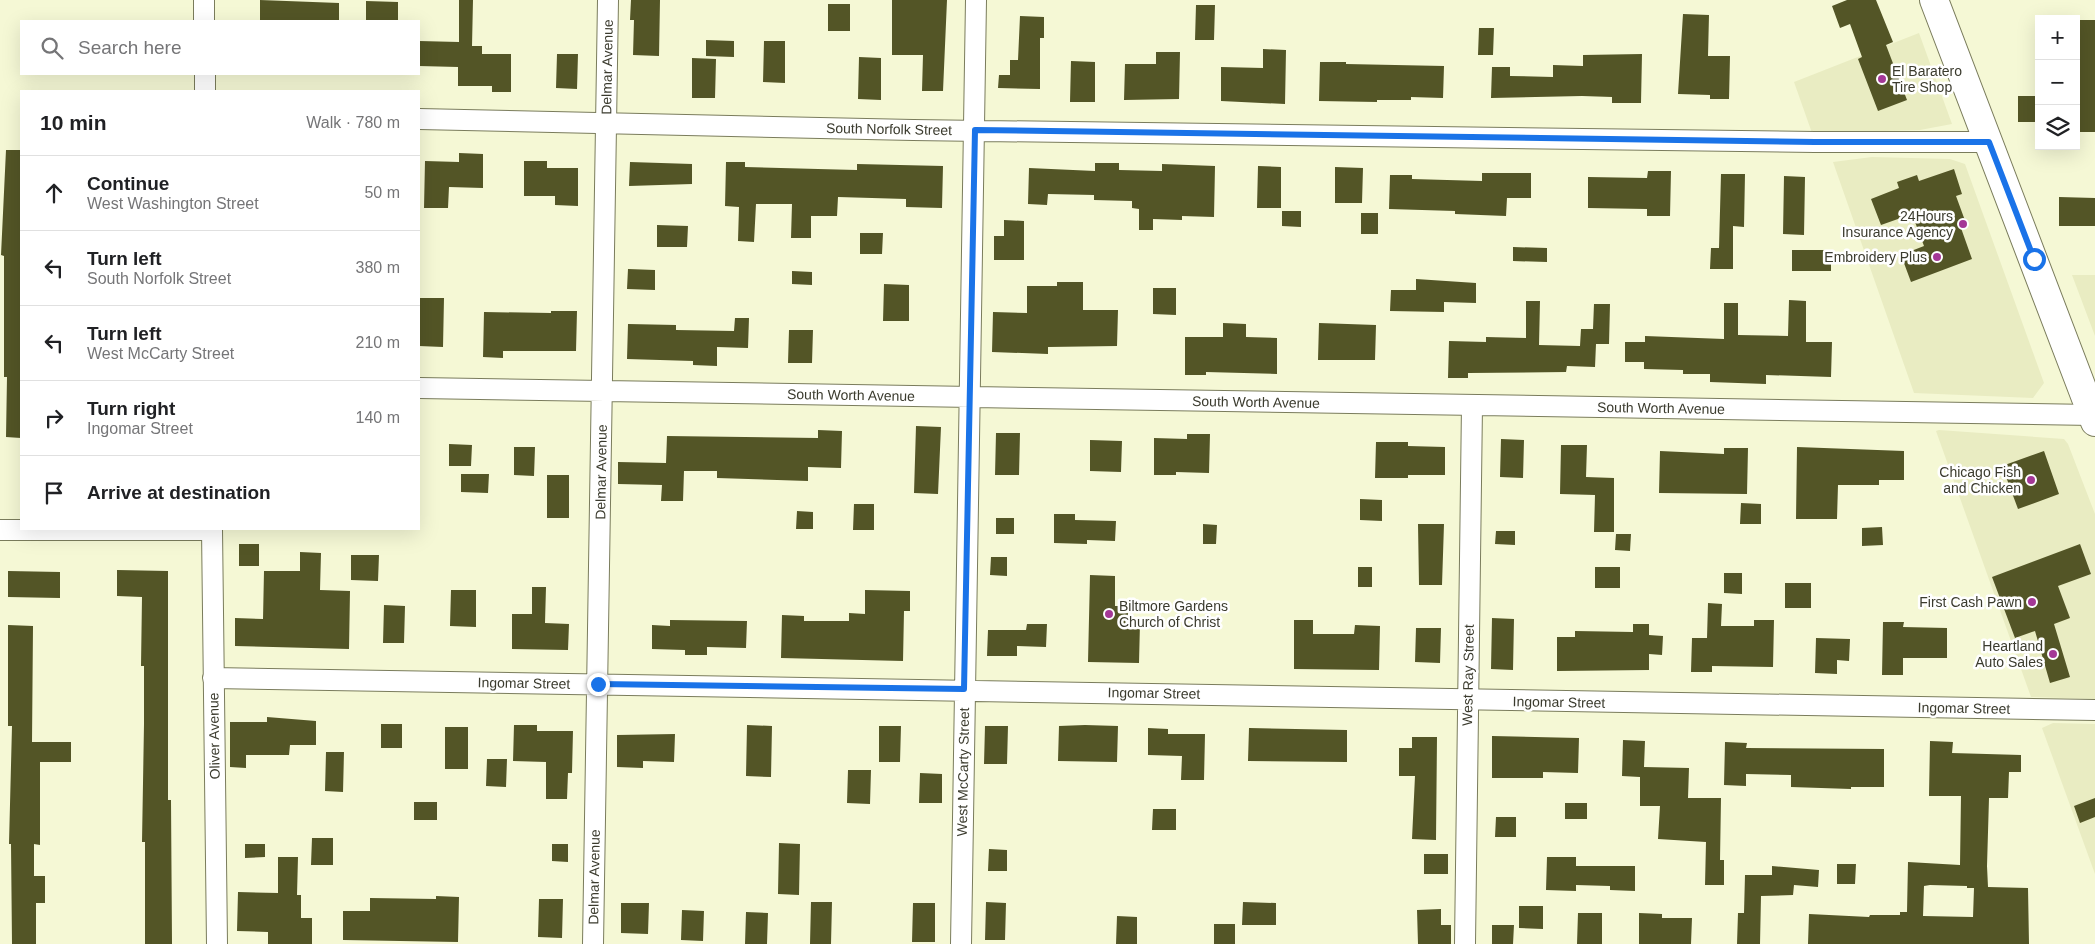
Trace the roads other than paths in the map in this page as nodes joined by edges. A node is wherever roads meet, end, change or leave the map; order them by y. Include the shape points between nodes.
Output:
1 (204, 0) edge
2 (608, 0) edge
3 (976, 0) edge
4 (1934, 0) edge
5 (204, 20) edge
6 (205, 75) edge
7 (206, 90) edge
8 (420, 119) edge
9 (606, 123) junction
10 (975, 130) junction
11 (1989, 142) junction
12 (420, 388) edge
13 (602, 391) junction
14 (969, 397) junction
15 (1472, 405) junction
16 (2094, 418) edge
17 (0, 530) edge
18 (20, 530) edge
19 (212, 530) edge
20 (213, 678) junction
21 (598, 684) junction
22 (964, 689) junction
23 (1467, 700) junction
24 (2095, 710) edge
25 (217, 944) edge
26 (593, 944) edge
27 (961, 944) edge
28 (1465, 944) edge

1 - 5 street
2 - 9 street, Delmar Avenue
3 - 10 street, West McCarty Street
4 - 11 main road
6 - 7 street
8 - 9 street, South Norfolk Street
9 - 10 street, South Norfolk Street
9 - 13 street, Delmar Avenue
10 - 11 street, South Norfolk Street
10 - 14 street, West McCarty Street
11 - 16 main road
12 - 13 street, South Worth Avenue
13 - 14 street, South Worth Avenue
13 - 21 street, Delmar Avenue
14 - 15 street, South Worth Avenue
14 - 22 street, West McCarty Street
15 - 16 street, South Worth Avenue
15 - 23 street, West Ray Street
17 - 18 street
19 - 20 street, Oliver Avenue
20 - 21 street, Ingomar Street
20 - 25 street, Oliver Avenue
21 - 22 street, Ingomar Street
21 - 26 street, Delmar Avenue
22 - 23 street, Ingomar Street
22 - 27 street, West McCarty Street
23 - 24 street, Ingomar Street
23 - 28 street, West Ray Street

